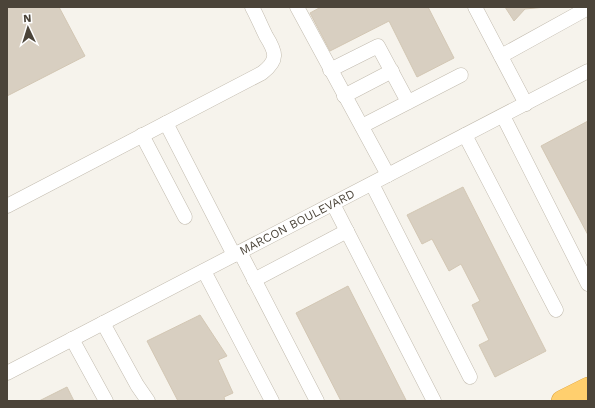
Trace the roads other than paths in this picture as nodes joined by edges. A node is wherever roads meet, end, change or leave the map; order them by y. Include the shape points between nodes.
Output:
1 (252, 7) edge
2 (297, 7) edge
3 (475, 7) edge
4 (588, 8) edge
5 (501, 56) junction
6 (330, 70) junction
7 (392, 71) junction
8 (588, 71) edge
9 (461, 75) dead end
10 (344, 96) junction
11 (408, 102) junction
12 (526, 104) junction
13 (503, 116) junction
14 (166, 123) junction
15 (362, 126) junction
16 (465, 135) junction
17 (142, 136) junction
18 (388, 176) junction
19 (372, 184) junction
20 (333, 204) junction
21 (7, 206) edge
22 (185, 217) dead end
23 (347, 231) junction
24 (237, 254) junction
25 (204, 271) junction
26 (254, 280) junction
27 (588, 284) edge
28 (556, 310) dead end
29 (103, 323) junction
30 (72, 339) junction
31 (7, 373) edge
32 (470, 377) dead end
33 (588, 388) edge
34 (106, 401) edge
35 (148, 401) edge
36 (272, 401) edge
37 (317, 401) edge
38 (434, 401) edge
39 (562, 401) edge

1 - 14 street via 273,45 275,57 272,66
2 - 6 street
3 - 5 street
4 - 5 street
5 - 12 street
6 - 7 street via 378,46
6 - 10 street
7 - 10 street
7 - 11 street
8 - 12 street, MARCON BOULEVARD
9 - 11 street
10 - 15 street
11 - 15 street
12 - 13 street, MARCON BOULEVARD
13 - 16 street, MARCON BOULEVARD
13 - 27 street
14 - 17 street
14 - 24 street
15 - 18 street
16 - 18 street, MARCON BOULEVARD
16 - 28 street
17 - 21 street
17 - 22 street
18 - 19 street, MARCON BOULEVARD
19 - 20 street, MARCON BOULEVARD
19 - 32 street
20 - 23 street
20 - 24 street, MARCON BOULEVARD
23 - 26 street
23 - 38 street
24 - 25 street, MARCON BOULEVARD
24 - 26 street
25 - 29 street, MARCON BOULEVARD
25 - 36 street
26 - 37 street
29 - 30 street, MARCON BOULEVARD
29 - 35 street
30 - 31 street, MARCON BOULEVARD
30 - 34 street
33 - 39 highway

